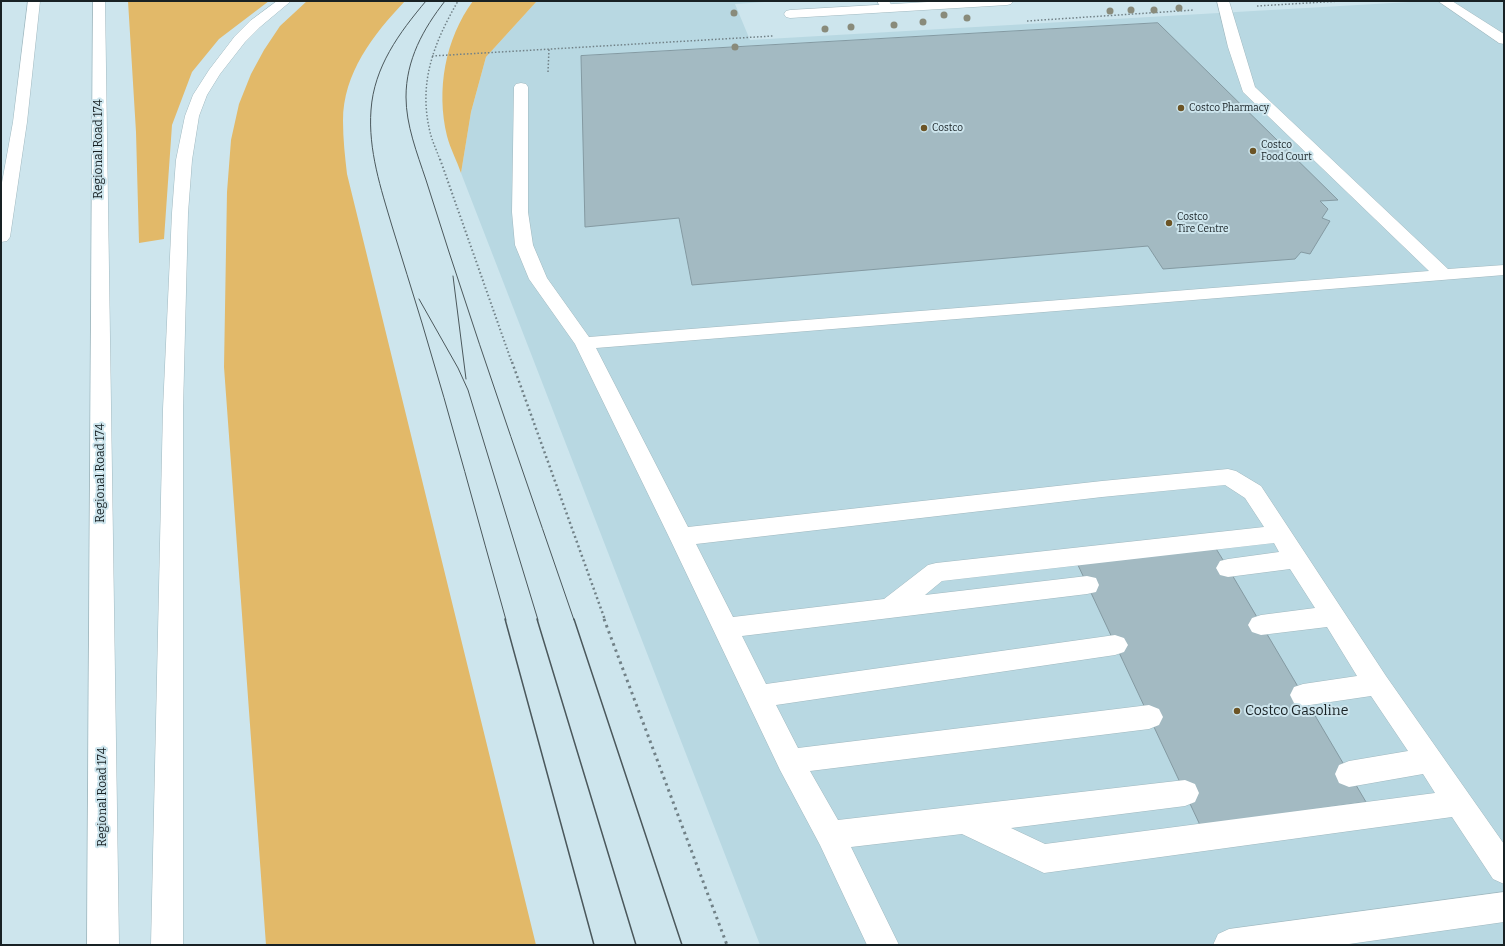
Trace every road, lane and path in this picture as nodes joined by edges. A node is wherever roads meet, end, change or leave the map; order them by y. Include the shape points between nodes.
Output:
1 (34, 1) edge
2 (99, 1) edge
3 (285, 1) edge
4 (458, 1) edge
5 (1007, 1) edge
6 (1223, 1) edge
7 (1444, 1) edge
8 (954, 3) edge
9 (885, 5) edge
10 (790, 14) dead end
11 (1504, 40) edge
12 (521, 87) dead end
13 (1, 237) edge
14 (1504, 270) edge
15 (1444, 275) junction
16 (584, 343) junction
17 (1279, 534) junction
18 (681, 537) junction
19 (1296, 559) junction
20 (1228, 568) dead end
21 (1087, 585) dead end
22 (892, 607) junction
23 (1333, 616) junction
24 (1261, 624) dead end
25 (726, 628) junction
26 (1115, 645) dead end
27 (1377, 684) junction
28 (1303, 695) dead end
29 (760, 696) junction
30 (1149, 717) dead end
31 (1430, 760) junction
32 (790, 761) junction
33 (1349, 774) dead end
34 (1185, 792) dead end
35 (1460, 803) junction
36 (964, 820) junction
37 (830, 835) junction
38 (1504, 869) edge
39 (1504, 907) edge
40 (103, 945) edge
41 (167, 945) edge
42 (727, 945) edge
43 (883, 945) edge
44 (1229, 945) edge

1 - 13 main road via 20,122
2 - 40 main road, Regional Road 174
3 - 41 main road via 240,39 200,95 192,116 184,160 173,409 174,506
4 - 42 path via 445,23 429,64 425,102 430,132 582,560
5 - 8 main road
6 - 15 main road via 1248,89
7 - 11 main road
8 - 9 main road
9 - 10 main road
12 - 16 main road via 520,212 524,245 538,279
14 - 15 main road
15 - 16 main road
16 - 18 main road
17 - 18 main road via 1253,492 1228,477
17 - 19 main road
17 - 22 main road via 936,572
18 - 25 main road
19 - 20 main road
19 - 23 main road
21 - 22 main road
22 - 25 main road
23 - 24 main road
23 - 27 main road
25 - 29 main road
26 - 29 main road
27 - 28 main road
27 - 31 main road
29 - 32 main road
30 - 32 main road
31 - 33 main road
31 - 35 main road
32 - 37 main road
34 - 36 main road
35 - 36 main road via 1044,859
35 - 38 main road
36 - 37 main road
37 - 43 main road
39 - 44 main road

